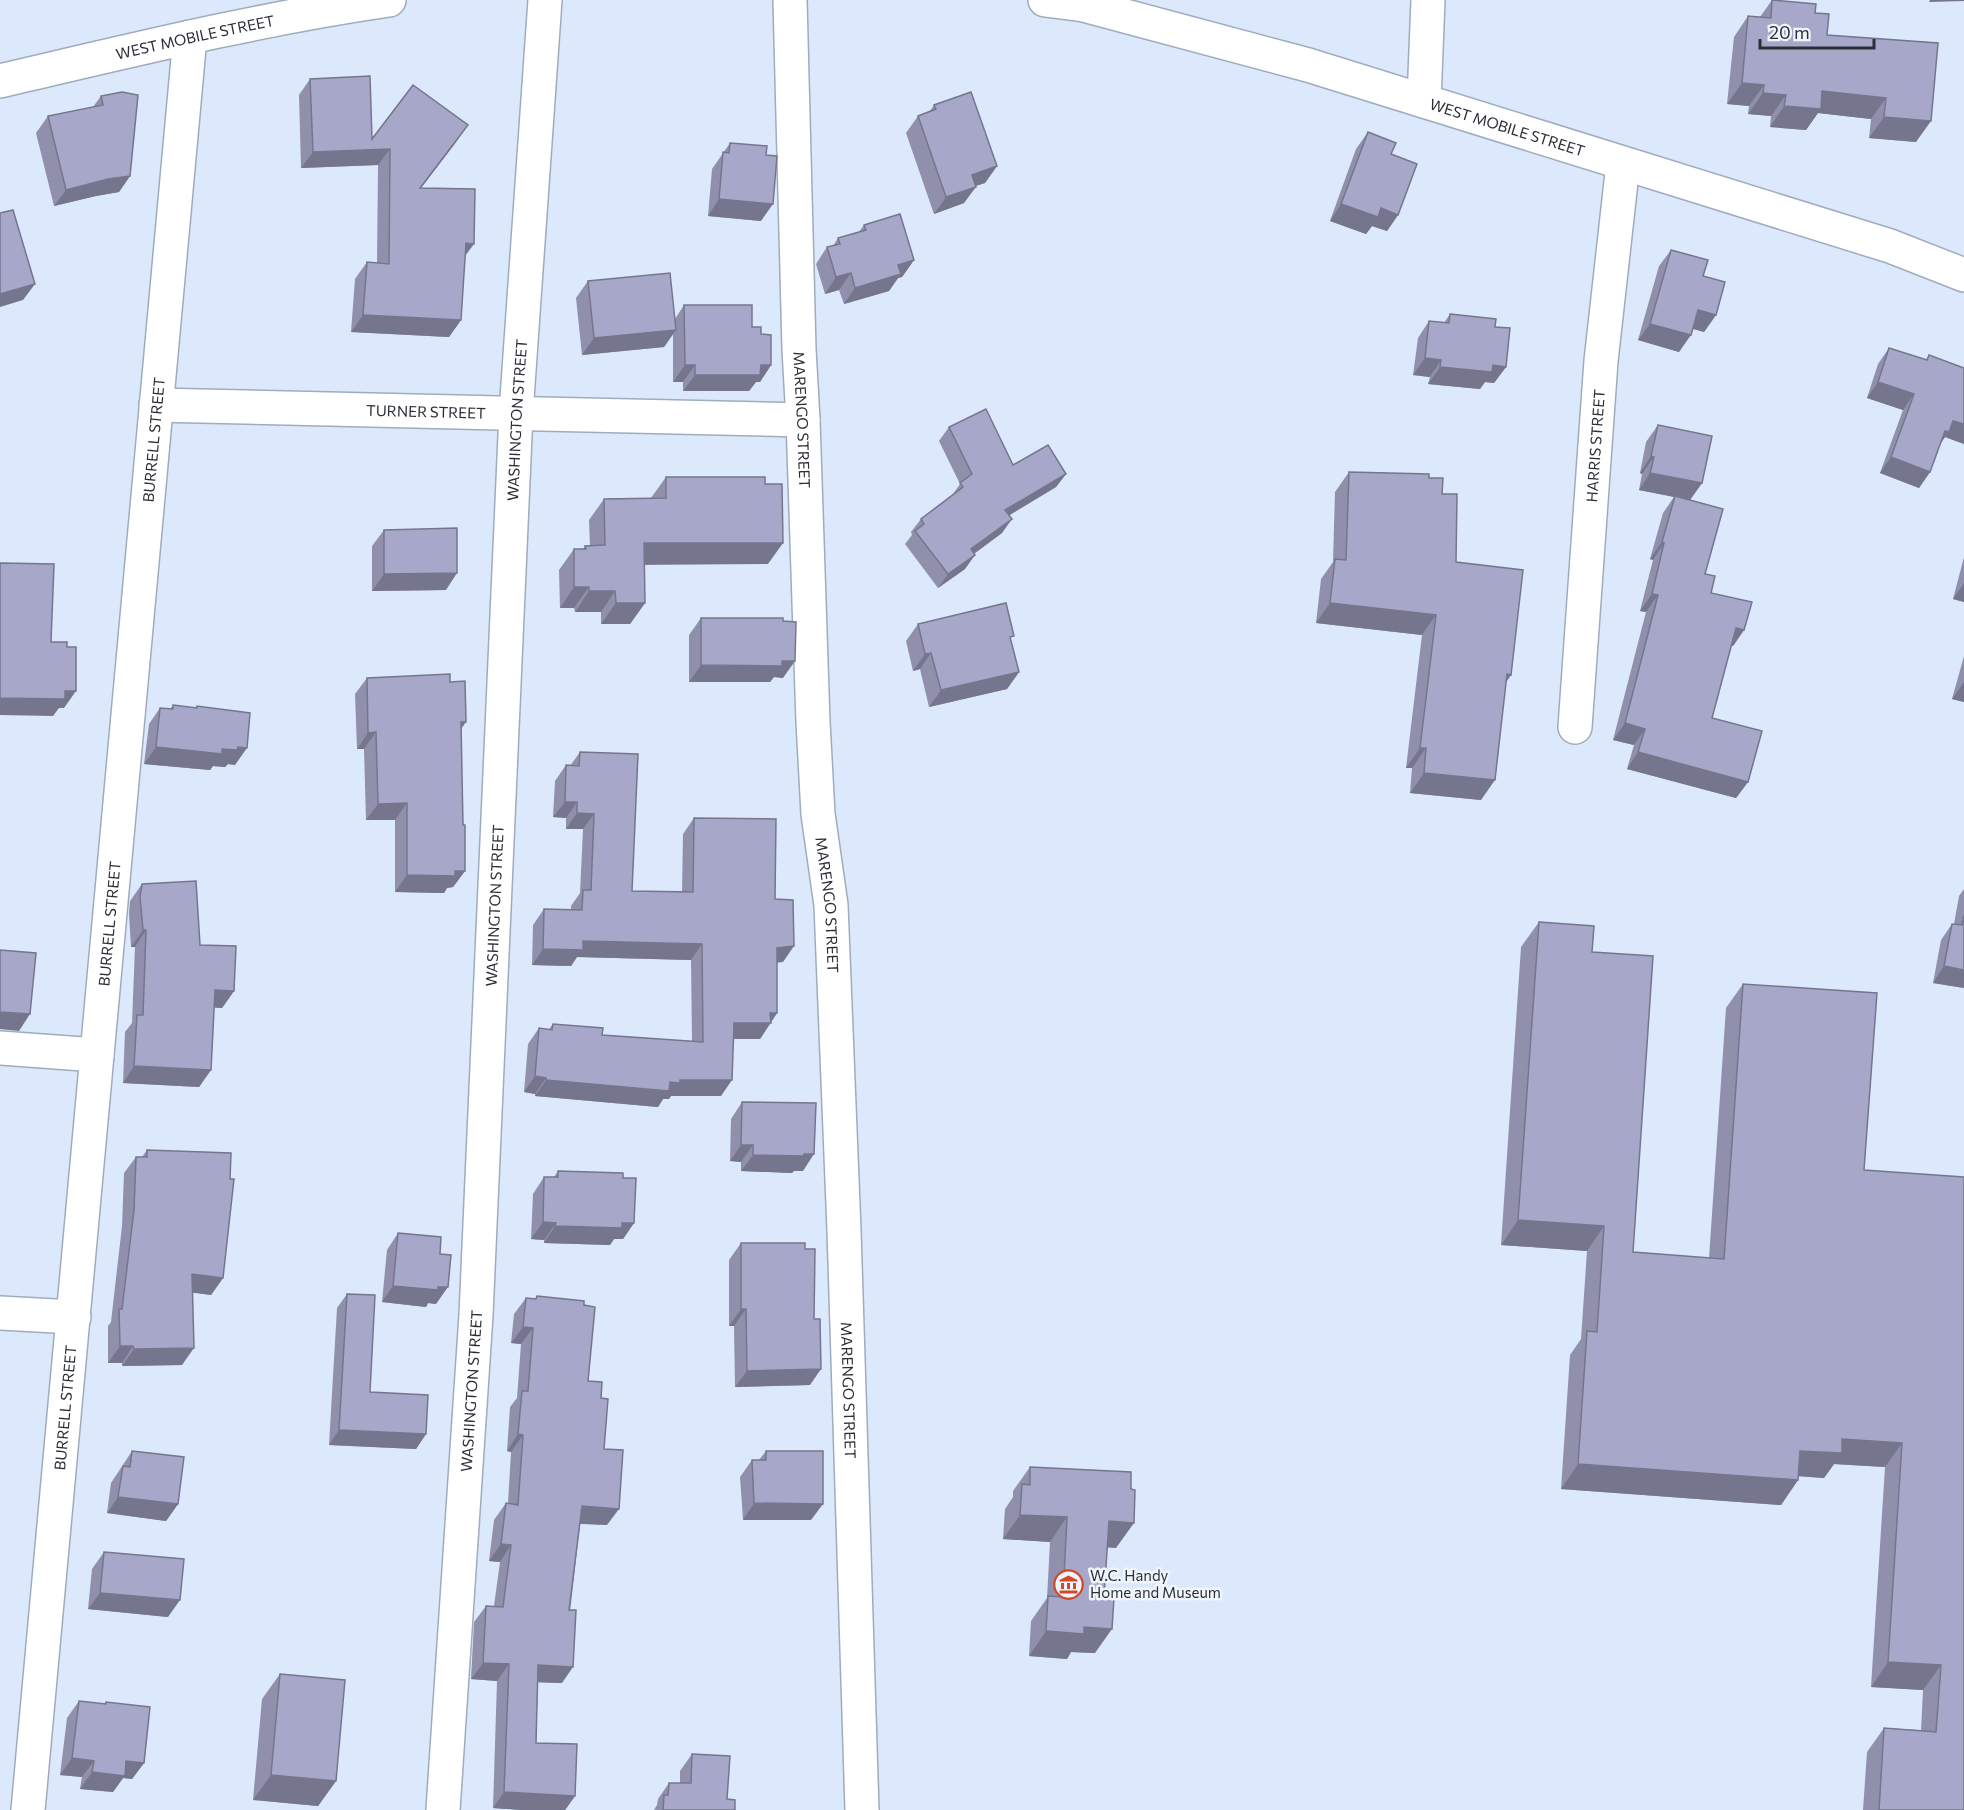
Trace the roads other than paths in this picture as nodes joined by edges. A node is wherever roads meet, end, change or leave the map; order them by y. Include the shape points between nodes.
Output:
1 (389, 0) edge
2 (545, 0) edge
3 (790, 0) edge
4 (1045, 0) edge
5 (1428, 0) edge
6 (190, 38) junction
7 (0, 81) edge
8 (1424, 101) junction
9 (1623, 164) junction
10 (1964, 275) edge
11 (156, 405) junction
12 (516, 413) junction
13 (803, 420) junction
14 (1575, 727) dead end
15 (0, 1048) edge
16 (97, 1055) junction
17 (0, 1313) edge
18 (74, 1317) junction
19 (28, 1810) edge
20 (443, 1810) edge
21 (862, 1810) edge

1 - 6 street, WEST MOBILE STREET
2 - 12 street, WASHINGTON STREET
3 - 13 street, MARENGO STREET
4 - 8 street, WEST MOBILE STREET via 1084,5 1308,65
5 - 8 street
6 - 7 street, WEST MOBILE STREET
6 - 11 street, BURRELL STREET
8 - 9 street, WEST MOBILE STREET
9 - 10 street, WEST MOBILE STREET via 1890,246
9 - 14 street, HARRIS STREET via 1601,361
11 - 12 street, TURNER STREET
11 - 16 street, BURRELL STREET
12 - 13 street, TURNER STREET
12 - 20 street, WASHINGTON STREET via 476,1315
13 - 21 street, MARENGO STREET via 818,814 831,905
15 - 16 street
16 - 18 street, BURRELL STREET
17 - 18 street
18 - 19 street, BURRELL STREET

